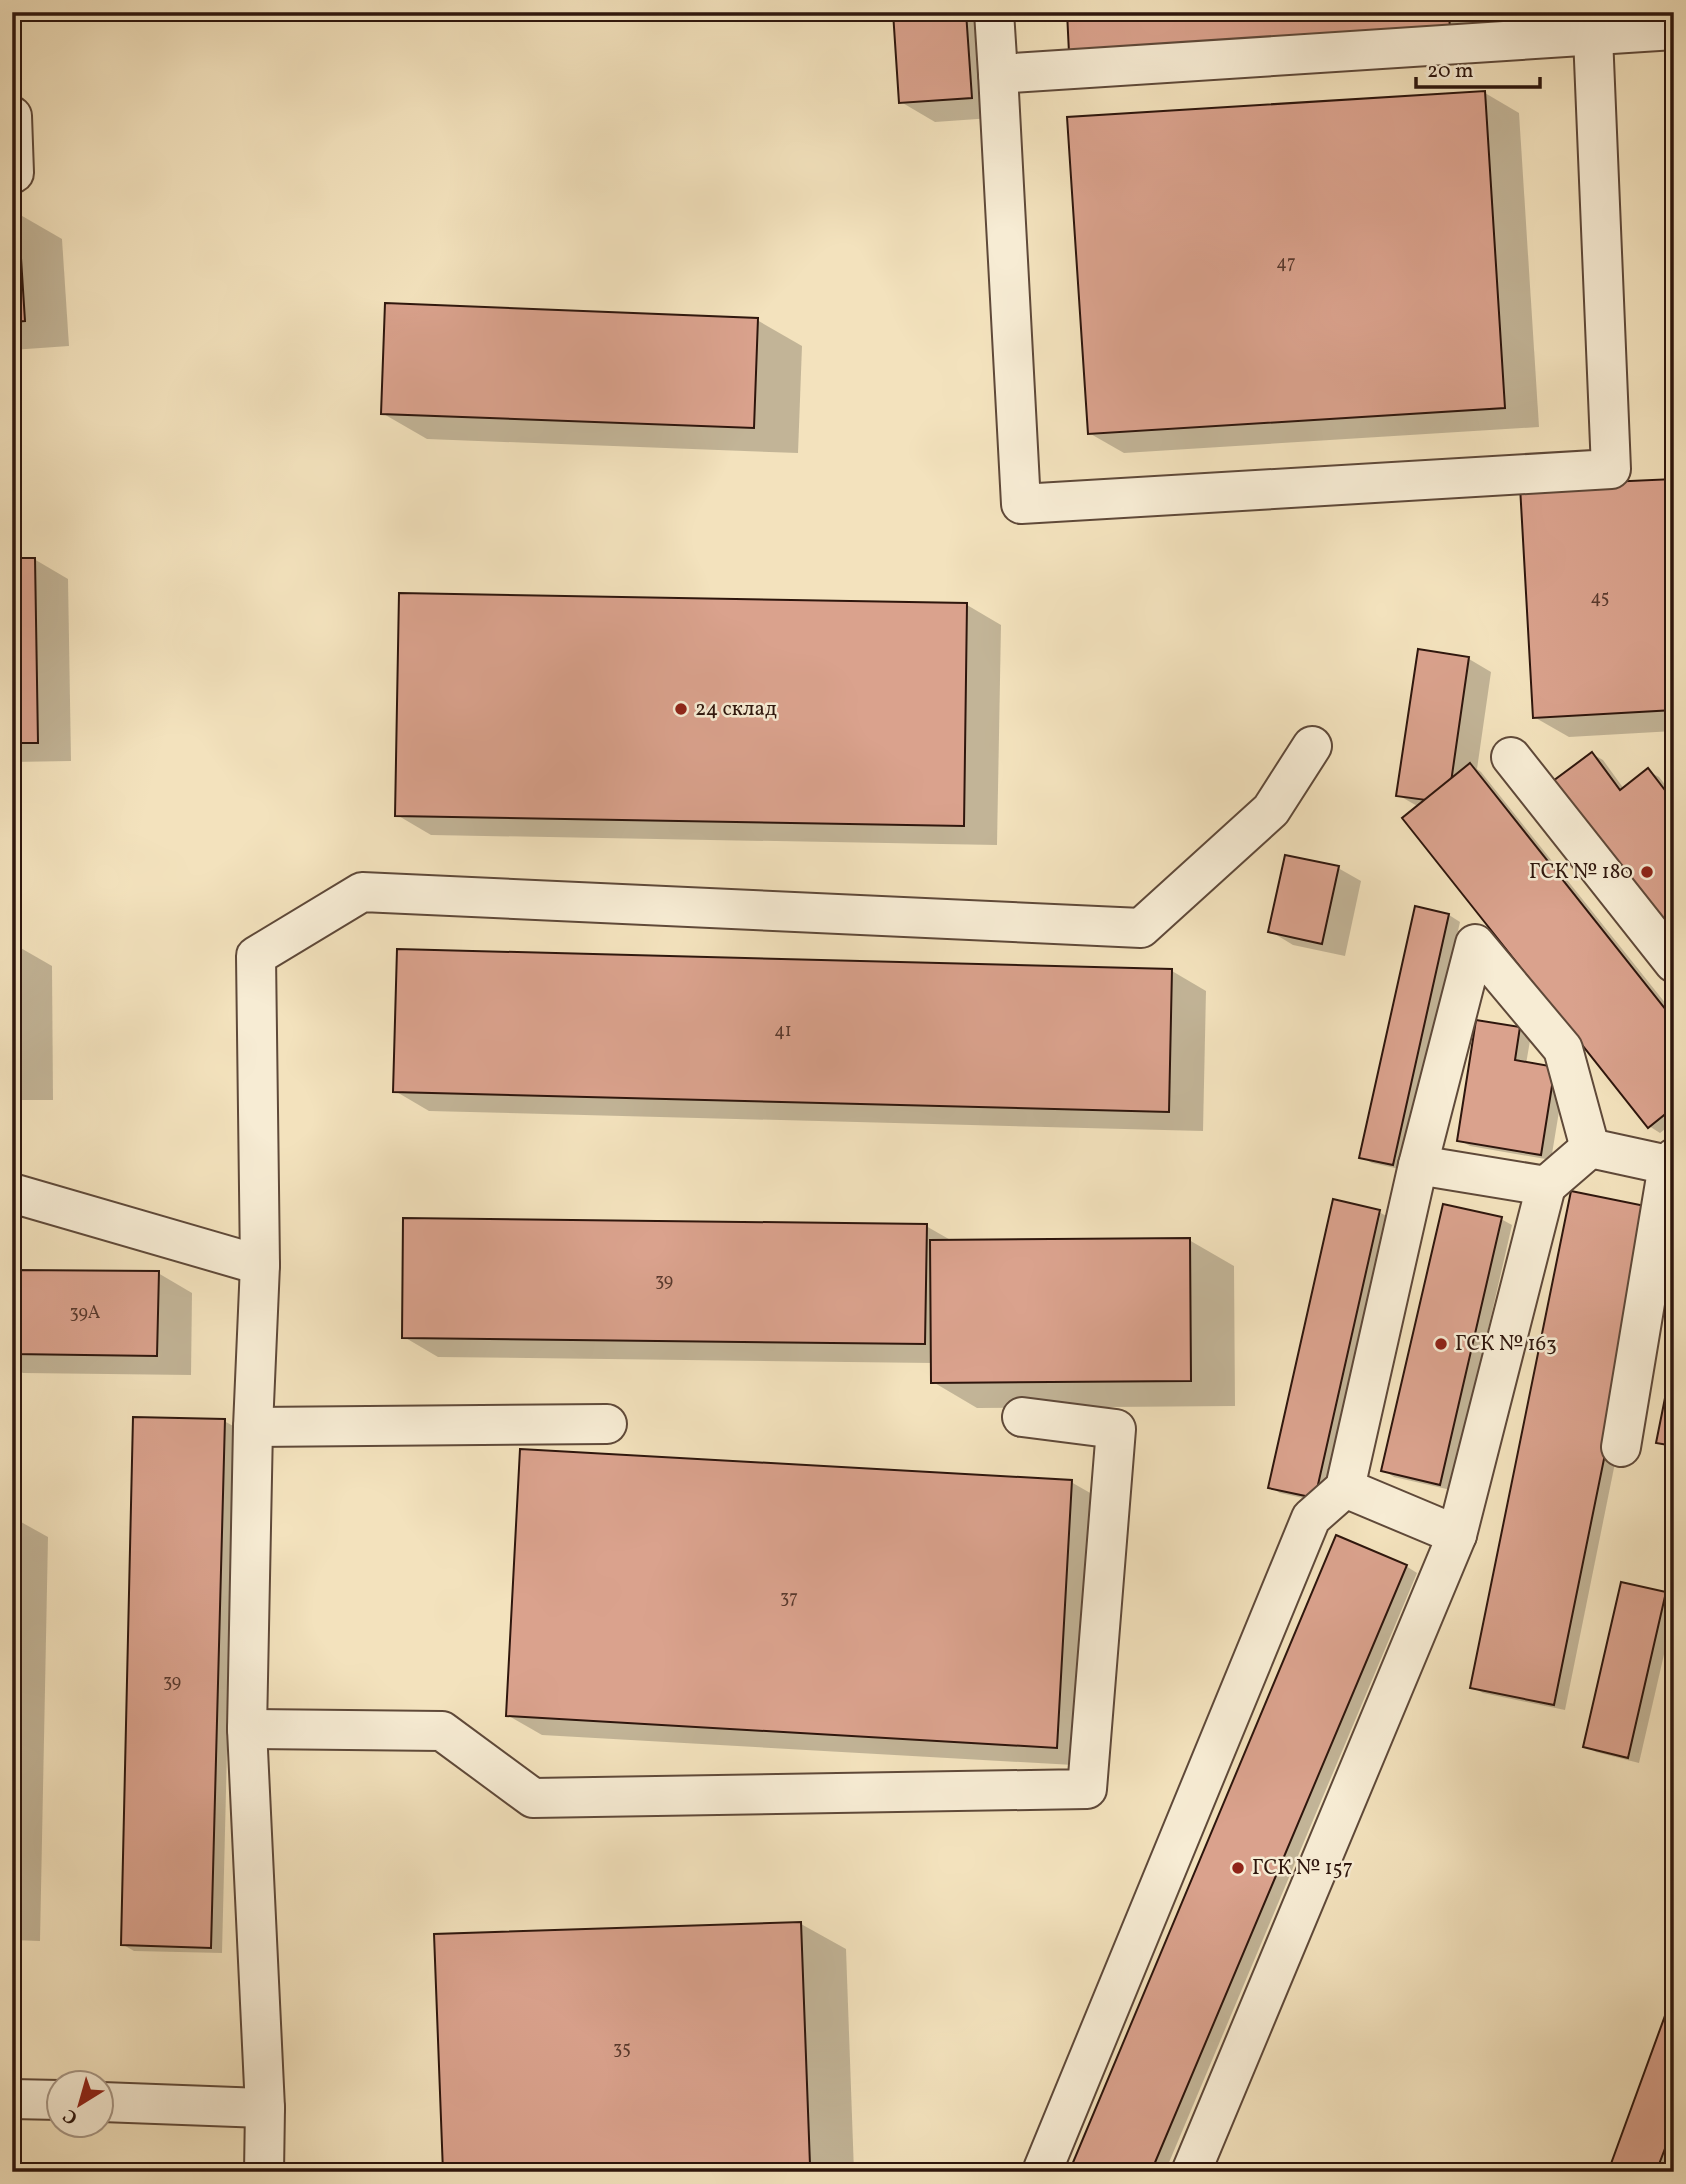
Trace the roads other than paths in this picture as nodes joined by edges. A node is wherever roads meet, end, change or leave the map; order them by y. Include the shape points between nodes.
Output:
1 (994, 12) edge
2 (1674, 30) edge
3 (1593, 36) junction
4 (998, 74) junction
5 (12, 116) edge
6 (12, 174) edge
7 (1312, 746) dead end
8 (1511, 757) dead end
9 (1674, 963) edge
10 (1590, 1148) junction
11 (1671, 1161) edge
12 (1418, 1165) junction
13 (1546, 1186) junction
14 (12, 1193) edge
15 (260, 1265) junction
16 (1022, 1417) dead end
17 (607, 1424) dead end
18 (253, 1427) junction
19 (1621, 1447) dead end
20 (1345, 1488) junction
21 (1457, 1535) junction
22 (247, 1729) junction
23 (12, 2099) edge
24 (46, 2100) edge
25 (116, 2103) edge
26 (265, 2108) junction
27 (1043, 2169) dead end
28 (264, 2172) edge
29 (1191, 2172) edge

1 - 4 lane
2 - 3 lane
3 - 4 lane
3 - 4 lane via 1611,469 1021,504
5 - 6 lane
7 - 15 lane via 1271,810 1141,928 362,892 256,956
8 - 9 lane
10 - 11 lane
10 - 12 lane via 1563,1049 1475,944
10 - 13 lane
11 - 19 lane
12 - 13 lane
12 - 20 lane
13 - 21 lane
14 - 15 lane
15 - 18 lane
16 - 22 lane via 1116,1429 1087,1789 533,1798 442,1731
17 - 18 lane
18 - 22 lane
20 - 21 lane
20 - 27 lane via 1311,1518
21 - 29 lane
22 - 26 lane
23 - 24 lane
25 - 26 lane
26 - 28 lane

